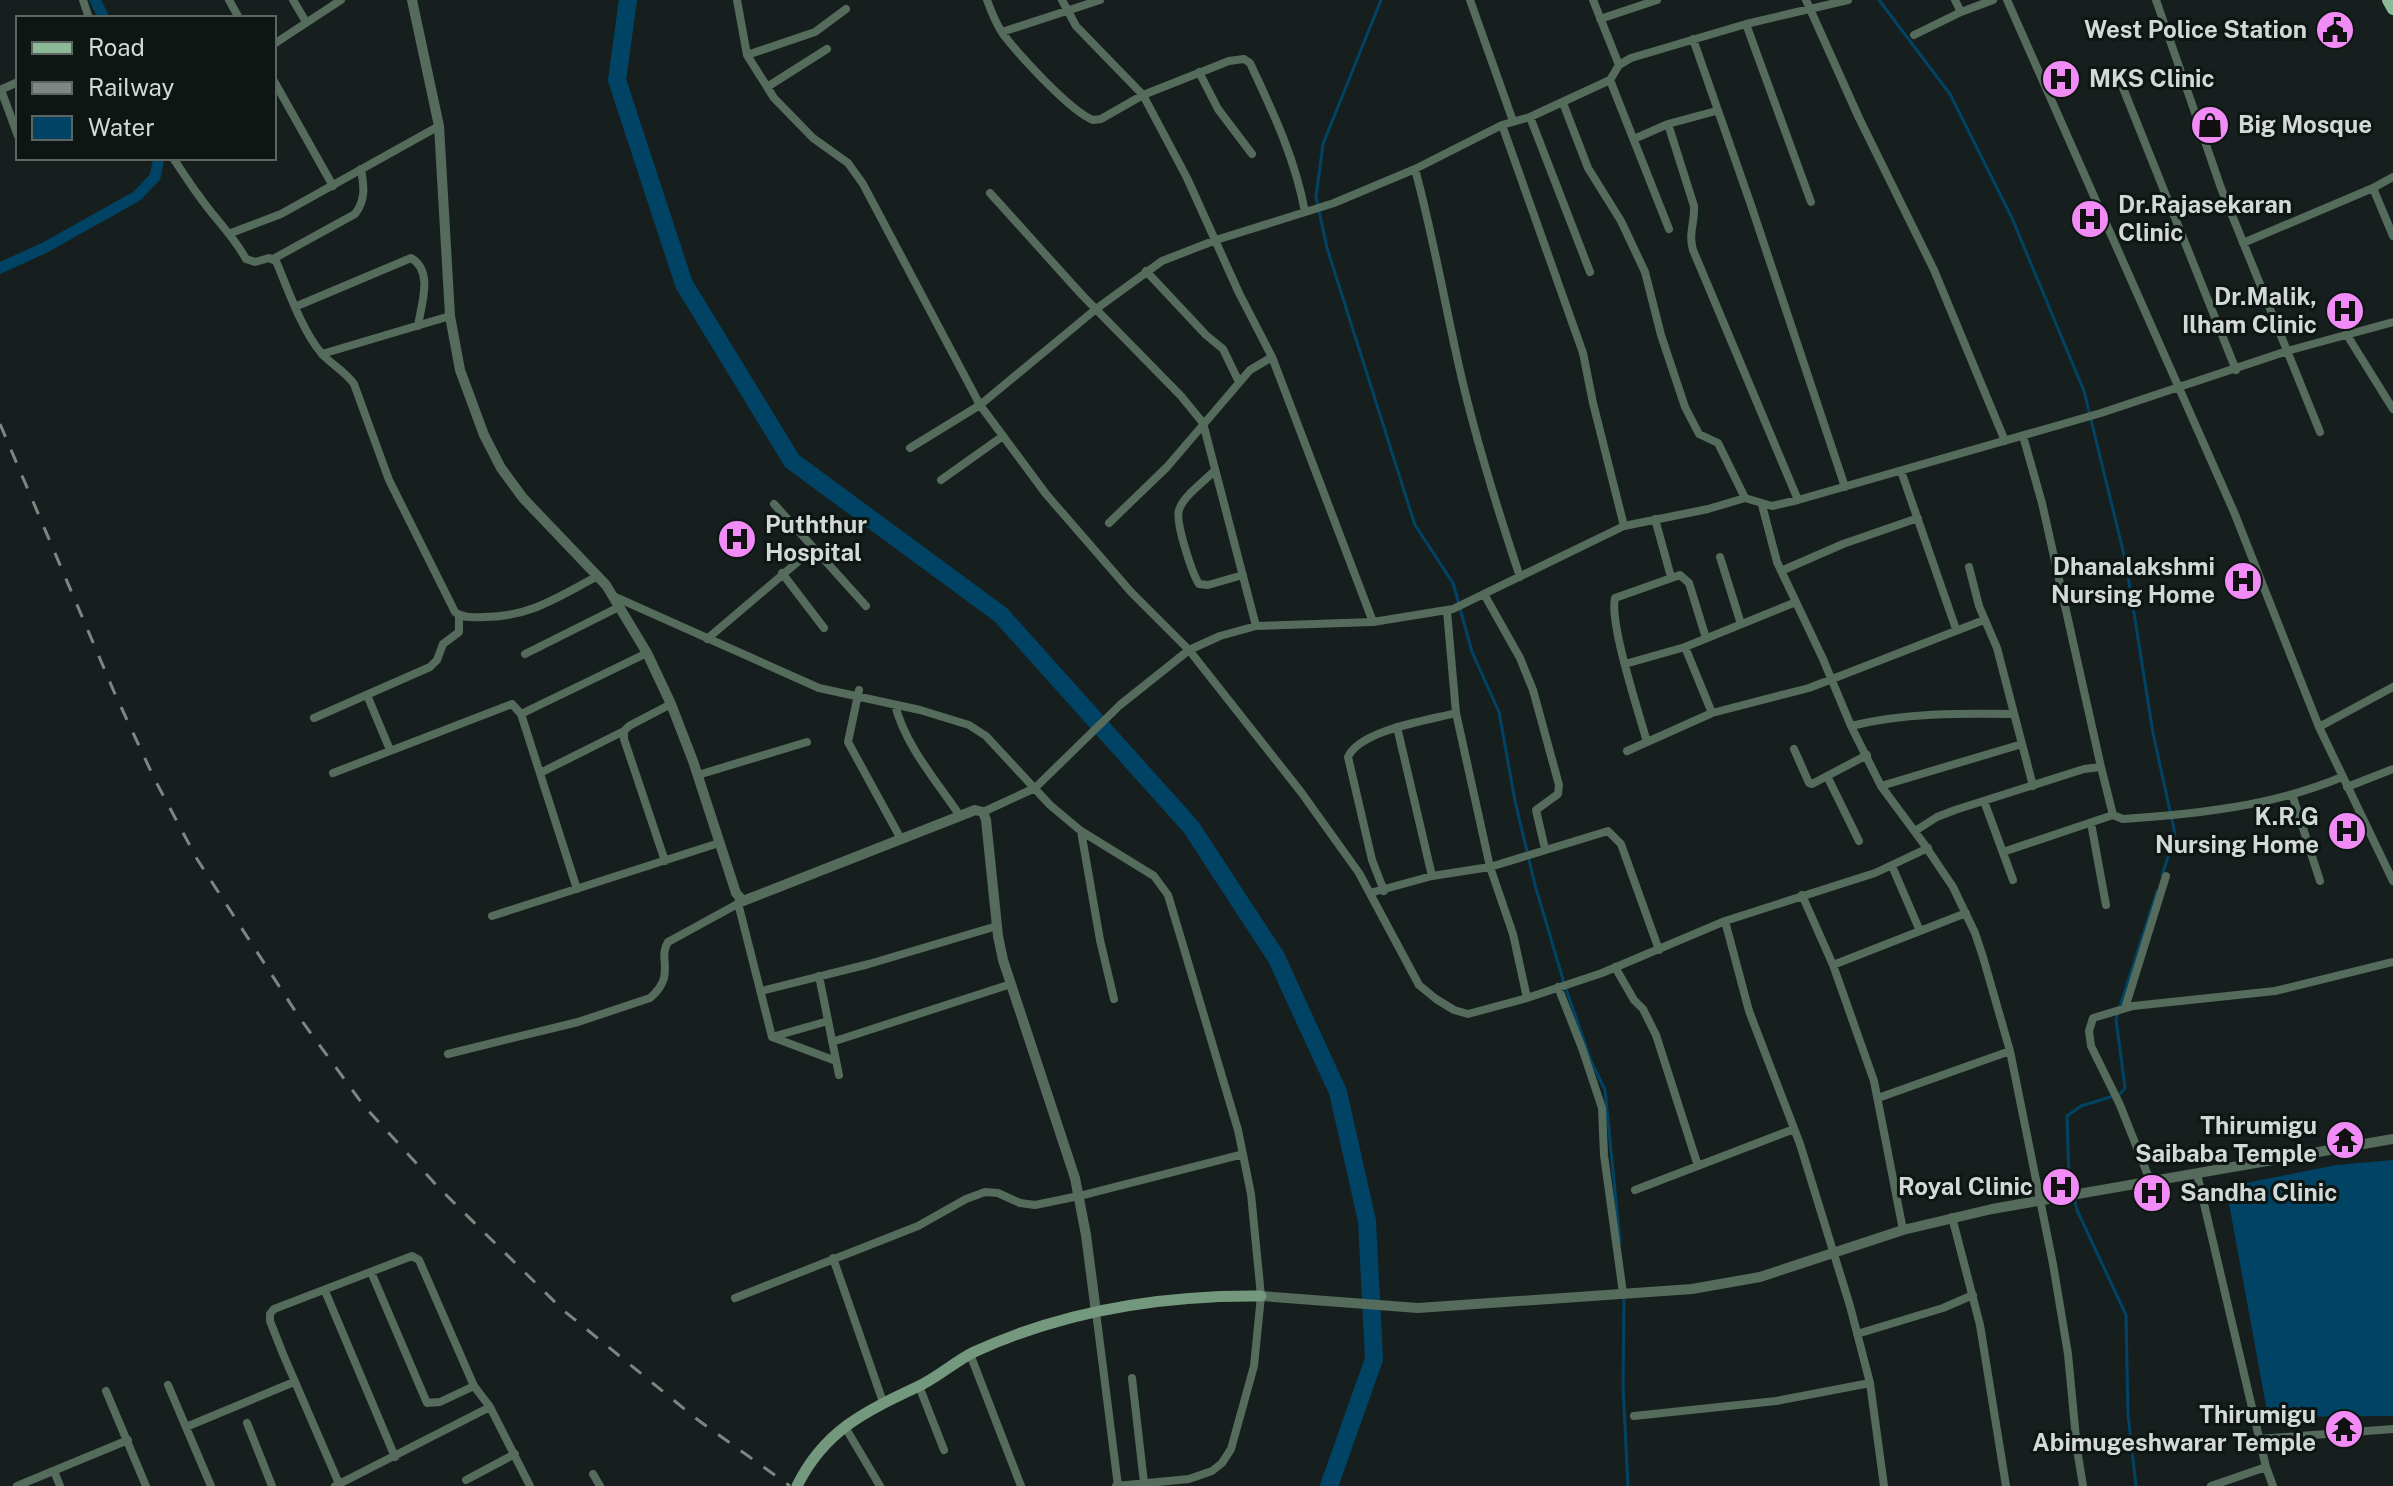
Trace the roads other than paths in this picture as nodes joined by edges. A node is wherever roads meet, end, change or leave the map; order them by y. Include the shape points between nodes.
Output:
1 (293, 0) edge
2 (341, 0) edge
3 (412, 0) edge
4 (737, 0) edge
5 (987, 0) edge
6 (1062, 0) edge
7 (1100, 0) edge
8 (1470, 0) edge
9 (1593, 0) edge
10 (1657, 0) edge
11 (1848, 0) edge
12 (1955, 0) edge
13 (1993, 0) edge
14 (2007, 0) edge
15 (2156, 0) edge
16 (2388, 0) edge
17 (1807, 4) edge
18 (846, 9) dead end
19 (2393, 9) edge
20 (1961, 12) junction
21 (1067, 13) junction
22 (1600, 19) junction
23 (306, 22) junction
24 (1746, 24) junction
25 (1002, 32) junction
26 (1914, 35) dead end
27 (1693, 39) junction
28 (276, 43) edge
29 (827, 49) dead end
30 (747, 55) junction
31 (1619, 65) junction
32 (1199, 72) junction
33 (1610, 80) junction
34 (276, 85) edge
35 (767, 87) junction
36 (2123, 88) dead end
37 (0, 90) edge
38 (1143, 95) junction
39 (1563, 103) junction
40 (1716, 111) junction
41 (1530, 117) junction
42 (1513, 121) junction
43 (1668, 124) junction
44 (1502, 125) junction
45 (439, 126) junction
46 (16, 131) edge
47 (1634, 139) junction
48 (1252, 154) dead end
49 (174, 160) edge
50 (361, 169) junction
51 (1415, 169) junction
52 (2393, 177) edge
53 (333, 186) junction
54 (2373, 188) junction
55 (990, 193) dead end
56 (1811, 202) dead end
57 (1308, 211) junction
58 (1669, 229) dead end
59 (231, 233) junction
60 (2393, 236) edge
61 (1216, 240) junction
62 (2243, 243) junction
63 (273, 259) junction
64 (1146, 271) junction
65 (1590, 272) dead end
66 (297, 306) junction
67 (1096, 309) junction
68 (450, 316) junction
69 (2393, 322) edge
70 (418, 326) junction
71 (2347, 335) junction
72 (2287, 351) junction
73 (322, 354) junction
74 (1272, 357) junction
75 (2236, 370) junction
76 (1239, 382) junction
77 (2179, 388) junction
78 (980, 405) junction
79 (2393, 409) edge
80 (1203, 423) junction
81 (2320, 432) dead end
82 (1003, 436) junction
83 (2023, 436) junction
84 (2005, 441) junction
85 (910, 448) dead end
86 (1214, 471) junction
87 (1901, 471) junction
88 (941, 480) dead end
89 (1845, 487) junction
90 (1745, 498) junction
91 (1798, 500) junction
92 (774, 504) dead end
93 (1762, 505) junction
94 (1918, 518) junction
95 (1655, 519) junction
96 (1109, 523) dead end
97 (1624, 526) junction
98 (814, 548) junction
99 (1720, 557) dead end
100 (1969, 567) dead end
101 (1781, 571) junction
102 (782, 573) junction
103 (1243, 575) junction
104 (598, 576) junction
105 (1520, 577) junction
106 (1671, 577) junction
107 (613, 596) junction
108 (1481, 596) junction
109 (1796, 602) junction
110 (866, 606) dead end
111 (619, 607) junction
112 (1450, 610) junction
113 (459, 615) junction
114 (1984, 620) junction
115 (1373, 622) junction
116 (1741, 624) junction
117 (1256, 626) junction
118 (824, 628) dead end
119 (1956, 629) junction
120 (1706, 638) junction
121 (707, 639) junction
122 (1685, 647) junction
123 (1189, 650) junction
124 (647, 653) junction
125 (525, 654) dead end
126 (1625, 664) junction
127 (1830, 678) junction
128 (2393, 687) edge
129 (858, 693) junction
130 (367, 695) junction
131 (671, 704) junction
132 (895, 705) junction
133 (1456, 713) junction
134 (1712, 713) junction
135 (521, 714) junction
136 (2014, 714) junction
137 (314, 718) dead end
138 (1851, 726) junction
139 (1397, 727) junction
140 (2319, 727) junction
141 (624, 731) junction
142 (807, 742) dead end
143 (1647, 742) junction
144 (2022, 744) junction
145 (1794, 749) dead end
146 (390, 750) junction
147 (1627, 751) dead end
148 (1867, 755) junction
149 (2101, 767) junction
150 (2393, 769) edge
151 (333, 773) dead end
152 (540, 773) junction
153 (698, 775) junction
154 (1827, 776) junction
155 (2342, 777) junction
156 (1881, 786) junction
157 (2033, 786) junction
158 (2347, 787) junction
159 (1035, 788) junction
160 (2292, 794) junction
161 (1984, 801) junction
162 (983, 812) junction
163 (2113, 815) junction
164 (960, 816) junction
165 (2091, 823) junction
166 (1081, 831) junction
167 (1915, 831) junction
168 (901, 839) junction
169 (1859, 841) dead end
170 (719, 843) junction
171 (1928, 848) junction
172 (1542, 850) junction
173 (2003, 852) junction
174 (665, 861) junction
175 (1892, 866) junction
176 (1490, 867) junction
177 (1432, 876) junction
178 (2166, 876) dead end
179 (2013, 880) dead end
180 (2320, 881) dead end
181 (2393, 881) edge
182 (577, 889) junction
183 (1384, 891) junction
184 (1370, 893) junction
185 (1802, 895) junction
186 (740, 902) junction
187 (2106, 905) dead end
188 (1966, 913) junction
189 (492, 916) dead end
190 (1725, 921) junction
191 (997, 926) junction
192 (1920, 931) junction
193 (1659, 950) junction
194 (2393, 962) edge
195 (1833, 965) junction
196 (1615, 967) junction
197 (819, 976) junction
198 (1011, 984) junction
199 (1556, 988) junction
200 (761, 991) junction
201 (1527, 998) junction
202 (1114, 999) dead end
203 (2129, 1007) junction
204 (828, 1021) junction
205 (772, 1037) junction
206 (832, 1042) junction
207 (2010, 1051) junction
208 (448, 1054) dead end
209 (836, 1061) junction
210 (839, 1075) dead end
211 (1878, 1098) junction
212 (1794, 1129) junction
213 (2393, 1139) edge
214 (1243, 1154) junction
215 (1698, 1166) junction
216 (2197, 1174) junction
217 (2151, 1183) junction
218 (1635, 1190) dead end
219 (1079, 1196) junction
220 (2040, 1200) junction
221 (1952, 1217) junction
222 (1903, 1230) junction
223 (1832, 1254) junction
224 (833, 1258) junction
225 (371, 1272) junction
226 (325, 1291) junction
227 (1617, 1294) junction
228 (1973, 1295) junction
229 (1261, 1296) junction
230 (735, 1298) dead end
231 (1096, 1312) junction
232 (1857, 1334) junction
233 (970, 1354) junction
234 (1132, 1378) dead end
235 (294, 1382) junction
236 (1870, 1383) junction
237 (168, 1385) dead end
238 (474, 1386) junction
239 (919, 1386) junction
240 (106, 1391) dead end
241 (883, 1402) junction
242 (490, 1407) junction
243 (1634, 1416) dead end
244 (247, 1423) dead end
245 (186, 1427) junction
246 (845, 1427) junction
247 (2393, 1429) edge
248 (2258, 1439) junction
249 (128, 1440) junction
250 (944, 1450) dead end
251 (515, 1454) junction
252 (395, 1457) junction
253 (2266, 1467) junction
254 (54, 1471) junction
255 (593, 1474) dead end
256 (466, 1480) dead end
257 (1144, 1483) junction
258 (338, 1485) edge
259 (17, 1486) edge
260 (60, 1486) edge
261 (146, 1486) edge
262 (211, 1486) edge
263 (272, 1486) edge
264 (530, 1486) edge
265 (600, 1486) edge
266 (797, 1486) edge
267 (880, 1486) edge
268 (1021, 1486) edge
269 (1117, 1486) edge
270 (1884, 1486) edge
271 (2006, 1486) edge
272 (2083, 1486) edge
273 (2211, 1486) edge
274 (2273, 1486) edge

1 - 23 street
2 - 23 street
3 - 45 street
4 - 30 street
5 - 25 street
6 - 21 street
7 - 21 street
8 - 42 street
9 - 22 street
10 - 22 street
11 - 17 street
12 - 20 street
13 - 20 street
14 - 77 street
15 - 62 street
16 - 19 main road
17 - 24 street
17 - 84 street via 1934,270
18 - 30 street via 815,32
20 - 26 street
21 - 25 street
21 - 38 street
22 - 31 street
23 - 28 street
24 - 27 street
24 - 56 street
25 - 38 street via 1085,117 1101,119
27 - 31 street
27 - 40 street
29 - 35 street
30 - 35 street
31 - 33 street
32 - 38 street
32 - 48 street via 1218,109
32 - 57 street via 1236,58 1250,63 1287,143
33 - 39 street
33 - 47 street
34 - 53 street
35 - 78 street via 813,138 848,163 863,184
36 - 75 street
37 - 46 street
38 - 61 street
39 - 41 street
39 - 90 street via 1584,160 1645,272 1685,407 1699,434 1718,443
40 - 43 street
40 - 89 street
41 - 42 street
41 - 65 street
42 - 44 street
43 - 47 street
43 - 91 street via 1694,206 1693,250
44 - 51 street
44 - 97 street via 1583,353
45 - 50 street
45 - 68 street
47 - 58 street
49 - 59 street
50 - 53 street
50 - 63 street via 364,197 355,214
51 - 57 street
51 - 105 street via 1455,350
52 - 54 street
53 - 59 street
54 - 60 street
54 - 62 street
55 - 67 street
57 - 61 street
59 - 63 street via 248,261
61 - 64 street
61 - 74 street
62 - 72 street
63 - 66 street
64 - 67 street
64 - 76 street via 1223,349
66 - 70 street via 411,258 420,265 425,284
66 - 73 street
67 - 78 street
67 - 80 street
68 - 70 street
68 - 104 street via 460,370 501,468
69 - 71 street
70 - 73 street
71 - 72 street
71 - 79 street
72 - 75 street
72 - 81 street
73 - 113 street via 354,384 389,480
74 - 76 street
74 - 115 street
75 - 77 street
76 - 80 street
77 - 83 street
77 - 140 street
78 - 82 street
78 - 85 street
80 - 86 street
80 - 96 street
82 - 88 street
82 - 123 street via 1121,581
83 - 84 street
83 - 149 street
84 - 87 street
86 - 103 street
86 - 103 street via 1181,505 1179,524 1199,584
87 - 89 street
87 - 94 street
89 - 91 street
90 - 93 street
90 - 95 street
91 - 93 street
92 - 98 street
93 - 101 street
94 - 101 street
94 - 119 street
95 - 97 street
95 - 106 street
97 - 105 street
98 - 102 street
98 - 110 street
99 - 116 street
100 - 114 street
101 - 109 street
102 - 118 street
102 - 121 street
103 - 117 street
104 - 107 street
104 - 113 street via 532,611 496,617
105 - 108 street
106 - 120 street via 1680,575 1689,583
106 - 126 street via 1615,598
107 - 111 street
107 - 121 street
108 - 112 street
108 - 172 street via 1520,658 1559,785 1558,794 1536,810
109 - 116 street
109 - 127 street
111 - 124 street
111 - 125 street
112 - 115 street
112 - 133 street
113 - 130 street via 459,632 443,644 435,663
114 - 119 street
114 - 136 street
115 - 117 street
116 - 120 street
117 - 123 street
119 - 127 street
120 - 122 street
121 - 129 street via 819,688
122 - 126 street
122 - 134 street
123 - 159 street
123 - 184 street via 1301,792
124 - 131 street
124 - 135 street
126 - 143 street
127 - 134 street
127 - 138 street
128 - 140 street
129 - 132 street
129 - 168 street via 848,742
130 - 137 street
130 - 146 street
131 - 141 street
131 - 153 street
132 - 159 street via 969,725
132 - 164 street via 901,728
133 - 139 street
133 - 176 street
134 - 143 street
135 - 146 street via 512,704 504,705
135 - 152 street
136 - 138 street via 1957,713
136 - 144 street
138 - 148 street
139 - 177 street
139 - 183 street via 1357,744 1348,757
140 - 155 street
141 - 152 street
141 - 174 street
142 - 153 street
143 - 147 street
144 - 156 street
144 - 157 street
145 - 154 street via 1810,784
146 - 151 street
148 - 154 street
148 - 156 street
149 - 157 street
149 - 163 street
150 - 158 street
152 - 182 street
153 - 170 street
154 - 169 street
155 - 158 street
155 - 160 street
156 - 167 street
157 - 161 street
158 - 181 street
159 - 162 street
159 - 166 street
160 - 163 street via 2222,809 2123,819
160 - 180 street
161 - 167 street via 1937,817
161 - 173 street
162 - 164 street
162 - 191 street
163 - 165 street
164 - 168 street
165 - 173 street
165 - 187 street
166 - 202 street
166 - 214 street via 1154,876 1168,895
167 - 171 street
168 - 186 street
170 - 174 street
170 - 186 street
171 - 175 street
171 - 188 street
172 - 176 street
172 - 193 street via 1599,832 1615,836
173 - 179 street
174 - 182 street
175 - 185 street
175 - 192 street
176 - 177 street
176 - 201 street
177 - 183 street
178 - 203 street
182 - 189 street
183 - 184 street
184 - 201 street via 1419,985 1436,999 1468,1014
185 - 190 street
185 - 195 street
186 - 200 street
186 - 208 street via 668,942 663,952 666,973 650,998
188 - 192 street
188 - 207 street
190 - 193 street
190 - 212 street via 1749,1011
191 - 197 street
191 - 198 street
192 - 195 street
193 - 196 street
194 - 203 street via 2275,991
195 - 211 street
196 - 199 street
196 - 215 street via 1656,1035
197 - 200 street
197 - 204 street
198 - 206 street
198 - 219 street
199 - 201 street
199 - 227 street via 1602,1108
200 - 205 street
203 - 217 street via 2093,1018 2089,1031
204 - 205 street
204 - 206 street
205 - 209 street
206 - 209 street
207 - 211 street
207 - 220 street
209 - 210 street
211 - 222 street
212 - 215 street
212 - 223 street
213 - 216 street
214 - 219 street
214 - 229 street
215 - 218 street
216 - 217 street
216 - 248 street
217 - 220 street
219 - 224 street via 1035,1205 985,1192 918,1226
219 - 231 street
220 - 221 street
220 - 272 street via 2068,1354
221 - 222 street
221 - 228 street
222 - 223 street
223 - 227 street via 1760,1277
223 - 232 street
224 - 230 street
224 - 241 street
225 - 226 street
225 - 238 street via 417,1257
225 - 238 street via 427,1403
226 - 235 street via 270,1314
226 - 252 street
227 - 229 street via 1418,1308
228 - 232 street
228 - 271 street
229 - 231 main road via 1161,1300
229 - 257 street via 1254,1366 1227,1456 1212,1471 1189,1479
231 - 233 main road
231 - 269 street
232 - 236 street
233 - 239 main road
233 - 268 street
234 - 257 street
235 - 245 street
235 - 258 street
236 - 243 street via 1776,1401
236 - 270 street
237 - 245 street
238 - 242 street
239 - 241 main road
239 - 250 street
240 - 249 street
241 - 246 main road
242 - 251 street
242 - 252 street
244 - 263 street
245 - 262 street
246 - 266 main road via 809,1462
246 - 267 street
247 - 248 street
248 - 253 street
249 - 254 street
249 - 261 street
251 - 256 street
251 - 264 street
252 - 258 street
253 - 273 street
253 - 274 street
254 - 259 street
254 - 260 street
255 - 265 street
257 - 269 street

